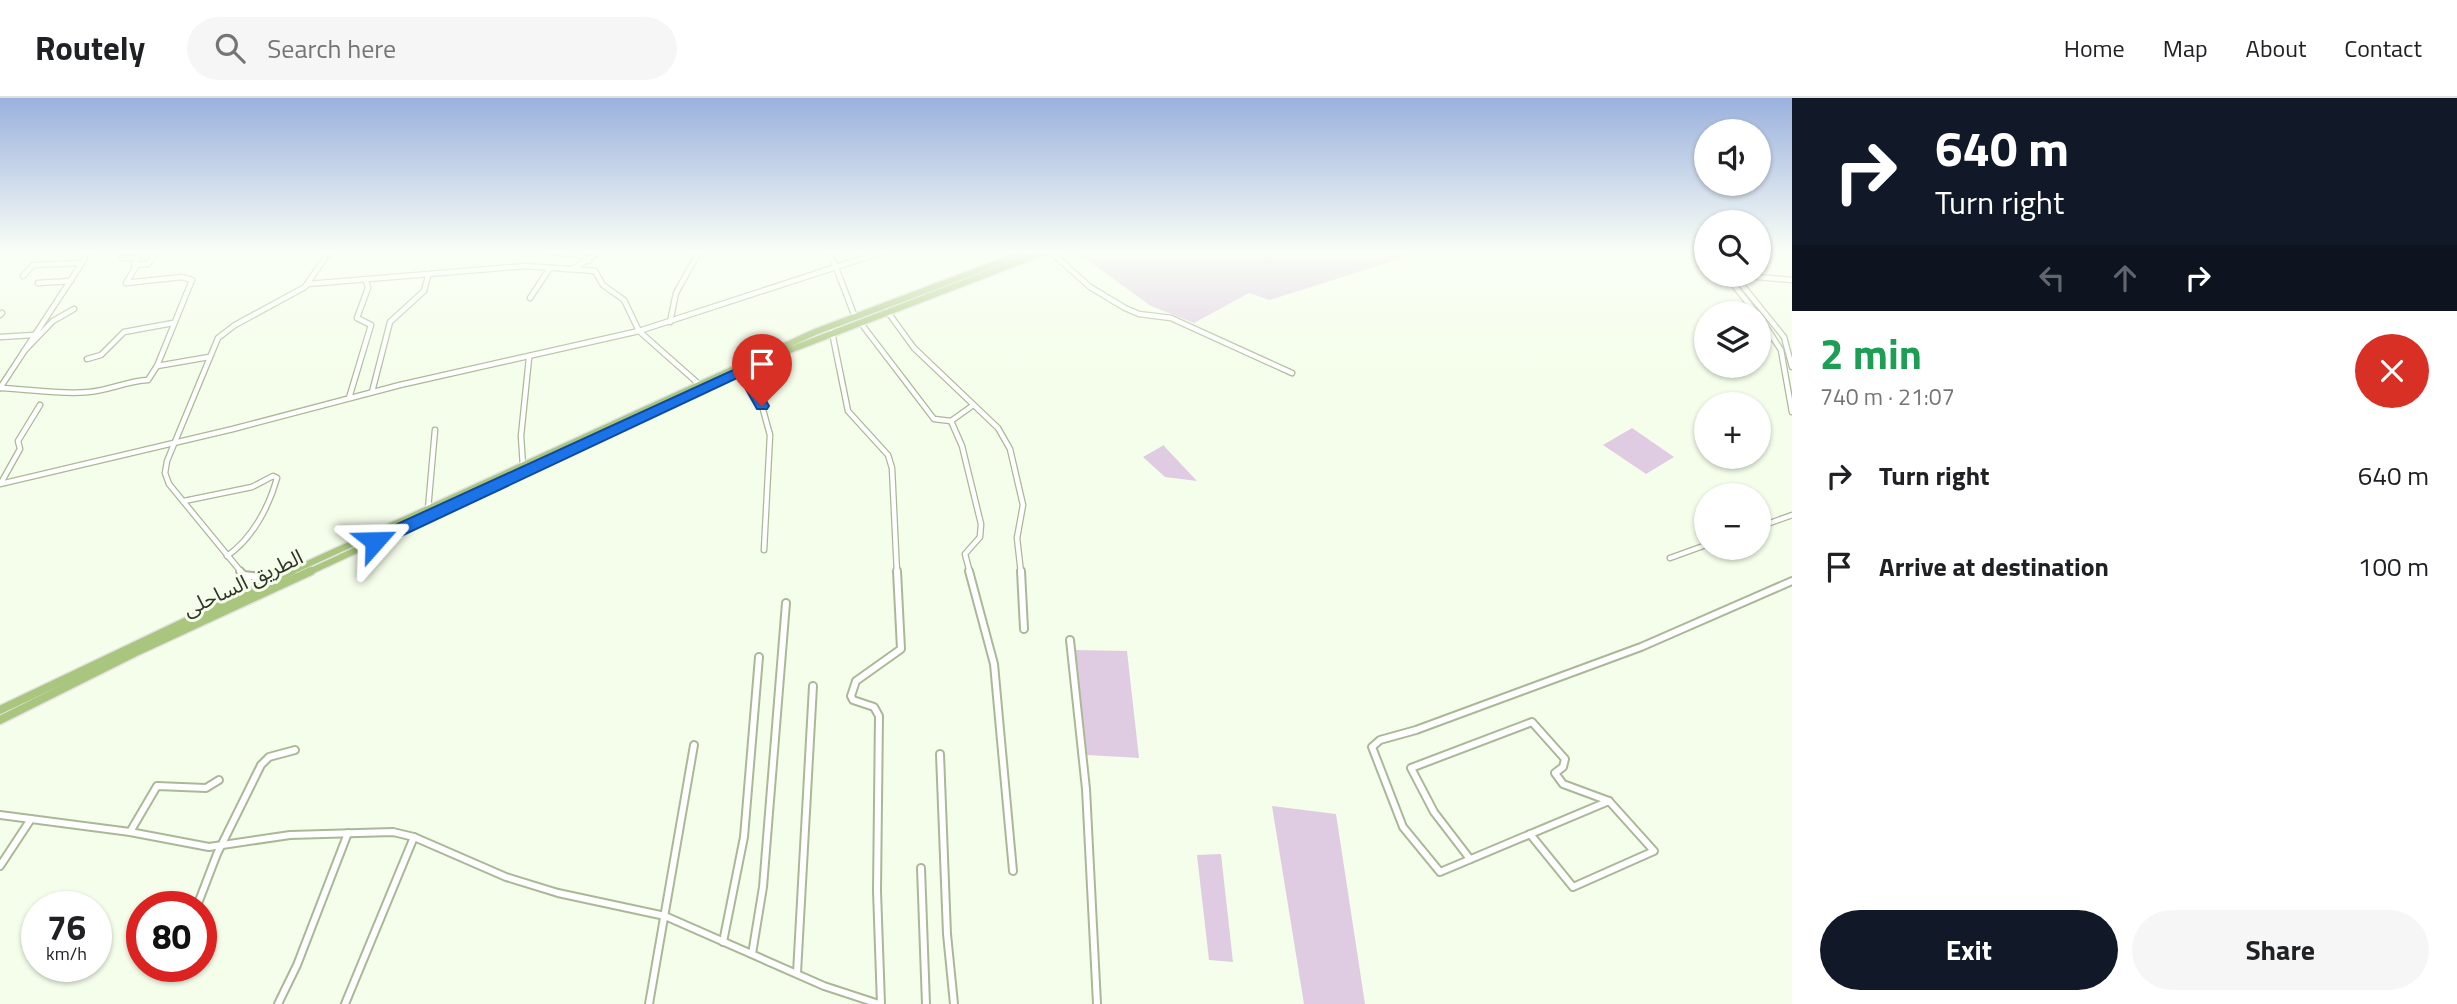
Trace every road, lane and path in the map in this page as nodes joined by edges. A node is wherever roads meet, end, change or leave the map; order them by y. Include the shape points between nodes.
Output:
1 (62, 294) edge
2 (185, 294) edge
3 (291, 294) edge
4 (366, 294) edge
5 (420, 294) edge
6 (532, 294) edge
7 (616, 294) edge
8 (676, 294) edge
9 (754, 294) edge
10 (847, 294) edge
11 (922, 294) edge
12 (924, 294) edge
13 (1102, 294) edge
14 (1750, 294) edge
15 (530, 298) dead end
16 (74, 309) dead end
17 (887, 311) junction
18 (857, 319) junction
19 (670, 322) junction
20 (173, 323) junction
21 (639, 331) junction
22 (832, 332) junction
23 (34, 335) junction
24 (1771, 335) edge
25 (0, 337) edge
26 (21, 352) junction
27 (209, 357) junction
28 (529, 358) junction
29 (87, 359) dead end
30 (157, 366) junction
31 (1792, 367) edge
32 (742, 370) junction
33 (1292, 373) dead end
34 (700, 385) junction
35 (0, 388) edge
36 (372, 392) junction
37 (349, 398) junction
38 (40, 405) dead end
39 (972, 406) junction
40 (1792, 412) edge
41 (951, 421) junction
42 (435, 430) dead end
43 (174, 443) junction
44 (523, 466) junction
45 (1, 484) edge
46 (184, 501) junction
47 (451, 502) junction
48 (428, 509) junction
49 (1792, 515) edge
50 (1771, 523) edge
51 (1694, 549) edge
52 (764, 550) dead end
53 (227, 556) junction
54 (1670, 558) dead end
55 (243, 575) junction
56 (280, 578) junction
57 (1792, 581) edge
58 (247, 592) junction
59 (786, 603) dead end
60 (1024, 629) dead end
61 (1070, 640) dead end
62 (760, 657) dead end
63 (813, 686) dead end
64 (0, 710) edge
65 (0, 720) edge
66 (694, 745) dead end
67 (295, 750) dead end
68 (940, 754) dead end
69 (219, 780) dead end
70 (1609, 801) junction
71 (0, 815) edge
72 (31, 819) junction
73 (130, 832) junction
74 (348, 833) junction
75 (1530, 834) junction
76 (414, 838) junction
77 (222, 845) junction
78 (3, 857) edge
79 (1470, 859) junction
80 (0, 866) edge
81 (921, 868) dead end
82 (1013, 871) dead end
83 (203, 891) edge
84 (665, 916) junction
85 (723, 942) junction
86 (752, 954) junction
87 (797, 973) junction
88 (278, 1004) edge
89 (345, 1004) edge
90 (649, 1004) edge
91 (880, 1004) edge
92 (926, 1004) edge
93 (954, 1004) edge
94 (1097, 1004) edge

1 - 23 street
2 - 20 street
3 - 27 street via 222,334
4 - 37 street via 357,318 371,325
5 - 36 street via 390,322
6 - 15 street
7 - 21 street via 624,300
8 - 19 street
9 - 19 street
10 - 18 street
11 - 18 highway, الطريق الساحلى
12 - 17 highway, الطريق الساحلى
13 - 33 street via 1139,314 1171,318
14 - 31 street via 1784,337
16 - 26 street via 53,321
17 - 18 highway, الطريق الساحلى
17 - 39 street via 911,345
18 - 22 highway, الطريق الساحلى
18 - 34 highway, الطريق الساحلى
18 - 41 street via 934,419
19 - 21 street
20 - 29 street via 126,331 102,355
20 - 30 street
21 - 28 street
21 - 34 street
22 - 32 highway, الطريق الساحلى
22 - 91 street via 848,411 888,455 892,468 901,649 856,681 851,696 853,701 874,707 879,716
23 - 25 street
23 - 26 street
24 - 40 street via 1781,350
26 - 35 street
27 - 30 street
27 - 43 street
28 - 36 street
28 - 44 street via 521,436
30 - 35 street via 148,380 88,392
32 - 47 highway, الطريق الساحلى
32 - 52 street via 762,406 770,435
34 - 44 highway, الطريق الساحلى
36 - 37 street
37 - 43 street
38 - 45 street via 18,441 20,450
39 - 41 street
39 - 60 street via 1002,433 1019,478 1023,505 1017,538 1026,601
41 - 82 street via 982,524 980,537 965,554 993,664
42 - 48 street
43 - 45 street
43 - 46 street via 165,473
44 - 47 highway, الطريق الساحلى
46 - 53 street
46 - 53 street via 277,478 267,509 257,517 244,542
47 - 48 highway, الطريق الساحلى
47 - 65 highway, الطريق الساحلى
48 - 56 highway, الطريق الساحلى
49 - 50 street
51 - 54 street
53 - 55 street
55 - 56 street
55 - 58 street via 248,580
56 - 58 highway, الطريق الساحلى
57 - 79 street via 1641,647 1380,740 1373,747 1403,827 1440,872
58 - 64 highway, الطريق الساحلى
59 - 86 street via 763,887
61 - 94 street via 1086,789
62 - 85 street via 744,837
63 - 87 street
66 - 84 street
67 - 77 street via 269,757 261,765
68 - 93 street
69 - 73 street via 206,788 157,786
70 - 75 street
70 - 75 street via 1654,851 1573,887
70 - 79 street via 1563,784 1555,773 1564,759 1532,722 1411,768 1434,812
71 - 72 street
72 - 73 street
72 - 78 street
73 - 77 street via 203,847
74 - 76 street via 393,832
74 - 77 street via 290,835
74 - 88 street via 298,965
75 - 79 street
76 - 84 street via 506,877
76 - 89 street
77 - 83 street
78 - 80 street
81 - 92 street
84 - 85 street
84 - 90 street
85 - 86 street
86 - 87 street
87 - 91 street

